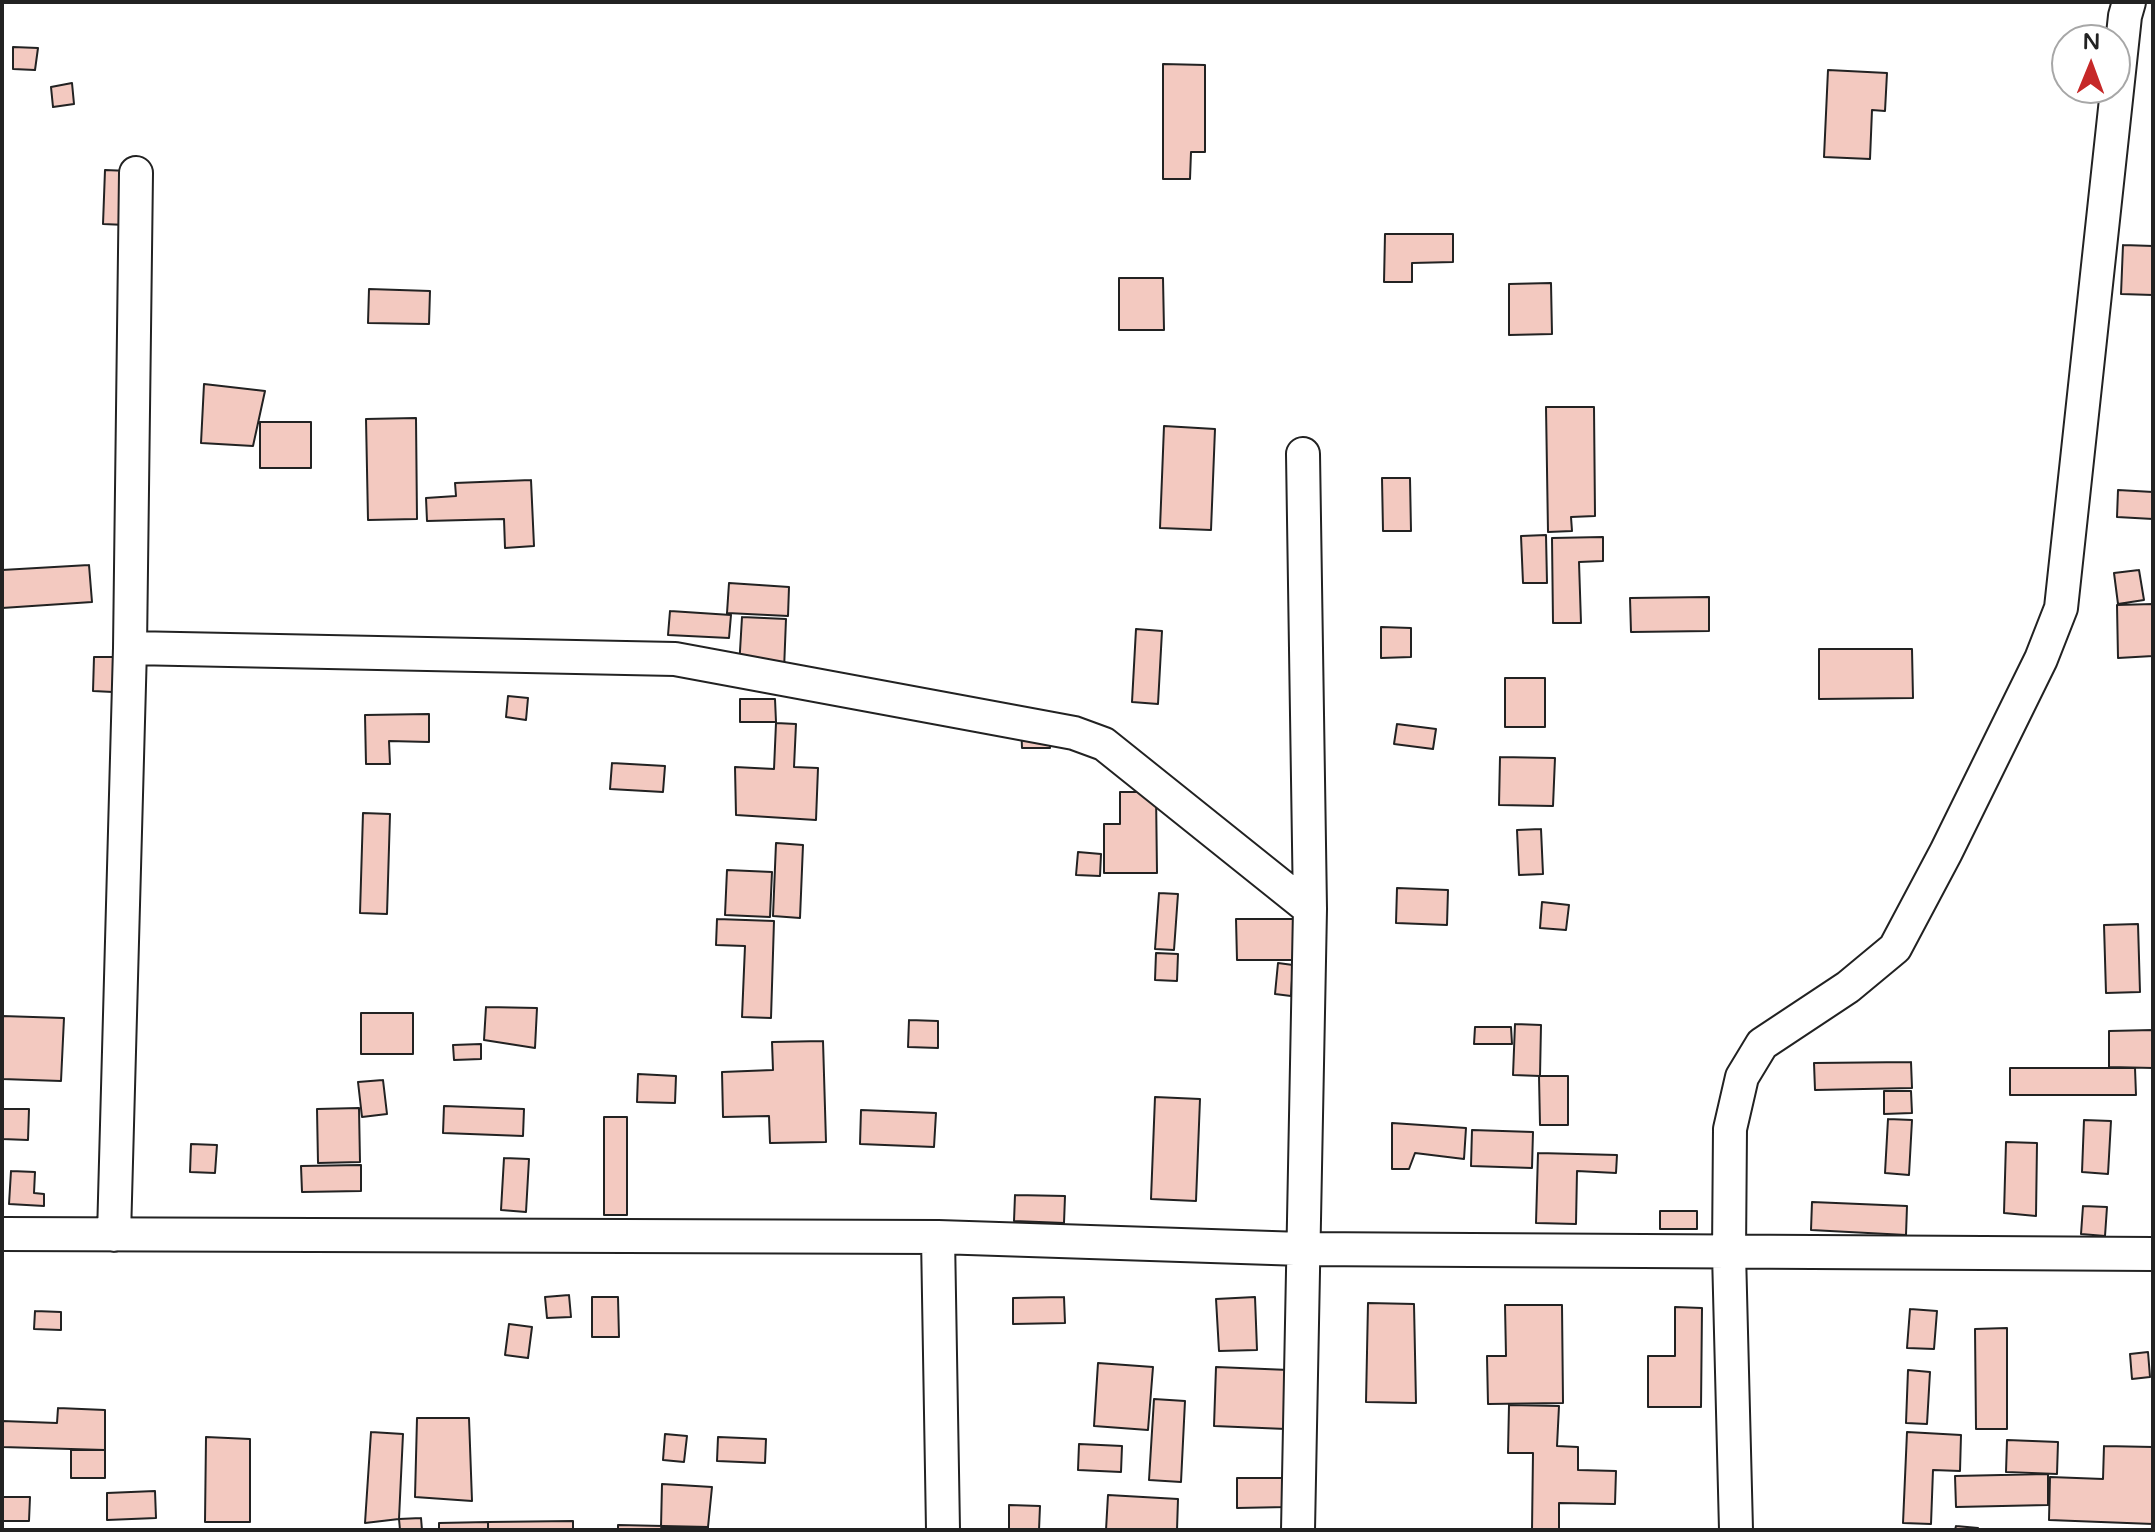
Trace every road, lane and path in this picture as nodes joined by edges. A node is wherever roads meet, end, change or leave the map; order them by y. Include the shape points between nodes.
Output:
1 (2129, 2) edge
2 (136, 173) dead end
3 (1303, 454) dead end
4 (130, 648) junction
5 (1310, 909) junction
6 (2, 1234) edge
7 (114, 1235) junction
8 (938, 1237) junction
9 (1302, 1249) junction
10 (1729, 1253) junction
11 (2153, 1254) edge
12 (943, 1530) edge
13 (1298, 1530) edge
14 (1736, 1530) edge

1 - 10 street via 2061,608 2041,659 1895,948 1848,987 1762,1044 1742,1077 1730,1129
2 - 4 street
3 - 5 street
4 - 5 street via 675,659 1074,733 1104,744
4 - 7 street
5 - 9 street
6 - 7 street
7 - 8 street
8 - 9 street
8 - 12 street
9 - 10 street
9 - 13 street
10 - 11 street
10 - 14 street

